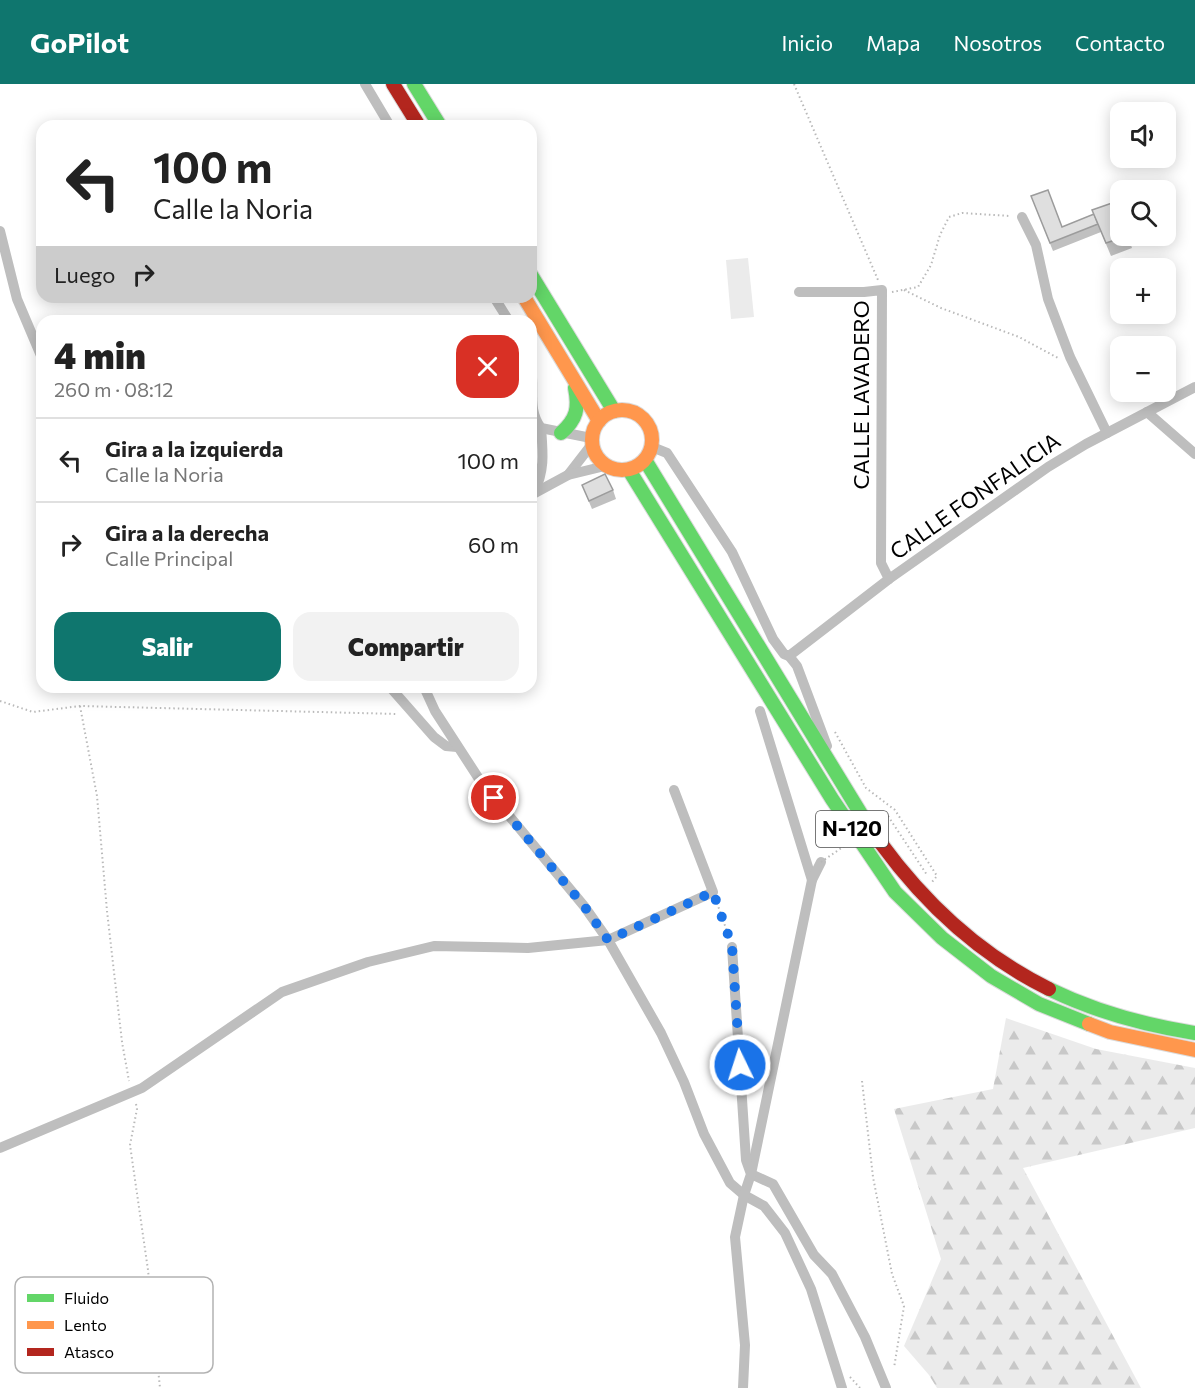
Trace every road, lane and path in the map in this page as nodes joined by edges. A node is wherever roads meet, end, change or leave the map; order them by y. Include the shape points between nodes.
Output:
1 (365, 84) edge
2 (393, 84) edge
3 (414, 84) edge
4 (794, 84) edge
5 (386, 120) edge
6 (415, 120) edge
7 (436, 120) edge
8 (1022, 217) joint
9 (0, 231) edge
10 (537, 285) edge
11 (882, 290) junction
12 (904, 290) junction
13 (799, 292) dead end
14 (537, 318) edge
15 (36, 343) edge
16 (1058, 358) dead end
17 (572, 376) junction
18 (1195, 387) edge
19 (614, 411) junction
20 (1147, 412) junction
21 (598, 421) junction
22 (537, 423) edge
23 (541, 428) junction
24 (561, 433) junction
25 (1107, 433) junction
26 (591, 441) junction
27 (652, 447) junction
28 (1195, 454) edge
29 (645, 460) junction
30 (605, 466) junction
31 (629, 470) junction
32 (568, 475) junction
33 (537, 486) edge
34 (537, 491) edge
35 (889, 579) junction
36 (789, 656) junction
37 (395, 693) edge
38 (427, 693) edge
39 (0, 701) edge
40 (80, 706) junction
41 (760, 711) dead end
42 (413, 714) junction
43 (833, 728) dead end
44 (457, 747) junction
45 (841, 782) junction
46 (674, 790) dead end
47 (821, 862) joint
48 (812, 880) junction
49 (713, 892) junction
50 (608, 940) junction
51 (732, 946) joint
52 (1195, 1033) edge
53 (1195, 1050) edge
54 (862, 1081) dead end
55 (132, 1093) junction
56 (0, 1148) edge
57 (751, 1174) junction
58 (744, 1195) junction
59 (149, 1277) edge
60 (894, 1368) dead end
61 (158, 1373) edge
62 (838, 1387) edge
63 (160, 1388) edge
64 (743, 1388) edge
65 (886, 1388) edge

1 - 5 street
2 - 6 highway
3 - 7 highway
4 - 11 path
8 - 12 path via 962,213 949,217 918,287
8 - 25 street via 1036,245 1048,299 1070,357
9 - 15 street via 18,299
10 - 19 highway
11 - 12 path
11 - 13 street, CALLE LAVADERO
11 - 35 street, CALLE LAVADERO via 881,563
12 - 16 path via 1019,336
14 - 17 highway
17 - 21 highway
17 - 24 highway via 578,416
18 - 20 street, CALLE FONFALICIA
19 - 21 highway
19 - 27 highway via 631,411 644,420 651,433
20 - 25 street, CALLE FONFALICIA
20 - 28 street
21 - 26 highway
22 - 23 street
23 - 24 street
23 - 33 street via 543,460
24 - 26 street
25 - 35 street, CALLE FONFALICIA via 1048,467
26 - 30 highway via 596,457
26 - 32 street
27 - 29 highway
27 - 36 street via 667,453 722,535 773,639
29 - 31 highway
29 - 45 highway, N-120
30 - 31 highway via 616,471
30 - 32 street
31 - 53 highway, N-120 via 832,799 895,892 942,938 991,976 1039,1004 1110,1032
32 - 34 street
35 - 36 street, CALLE FONFALICIA
36 - 45 street via 797,666
37 - 42 street
38 - 44 street
39 - 40 path via 33,712
40 - 42 path
40 - 55 path via 97,796 106,911
41 - 48 street
42 - 44 street via 446,746
43 - 47 path, bridge via 866,788 895,810 937,876 932,882 888,816
44 - 50 street via 500,807
45 - 52 highway, N-120 via 906,876 948,921 994,957 1083,1005 1130,1020
46 - 49 street
47 - 48 street
48 - 57 street
49 - 50 street
49 - 51 path
50 - 55 street via 528,948 434,946 369,962 282,992
50 - 58 street via 673,1058 720,1167
51 - 57 street via 746,1160
54 - 60 path via 873,1177 892,1274 904,1306
55 - 56 street
55 - 59 path via 137,1109 130,1145
57 - 58 street
57 - 65 street via 773,1184 814,1255 832,1274
58 - 62 street via 764,1206 785,1233 811,1289
58 - 64 street via 735,1237 745,1345
61 - 63 path

